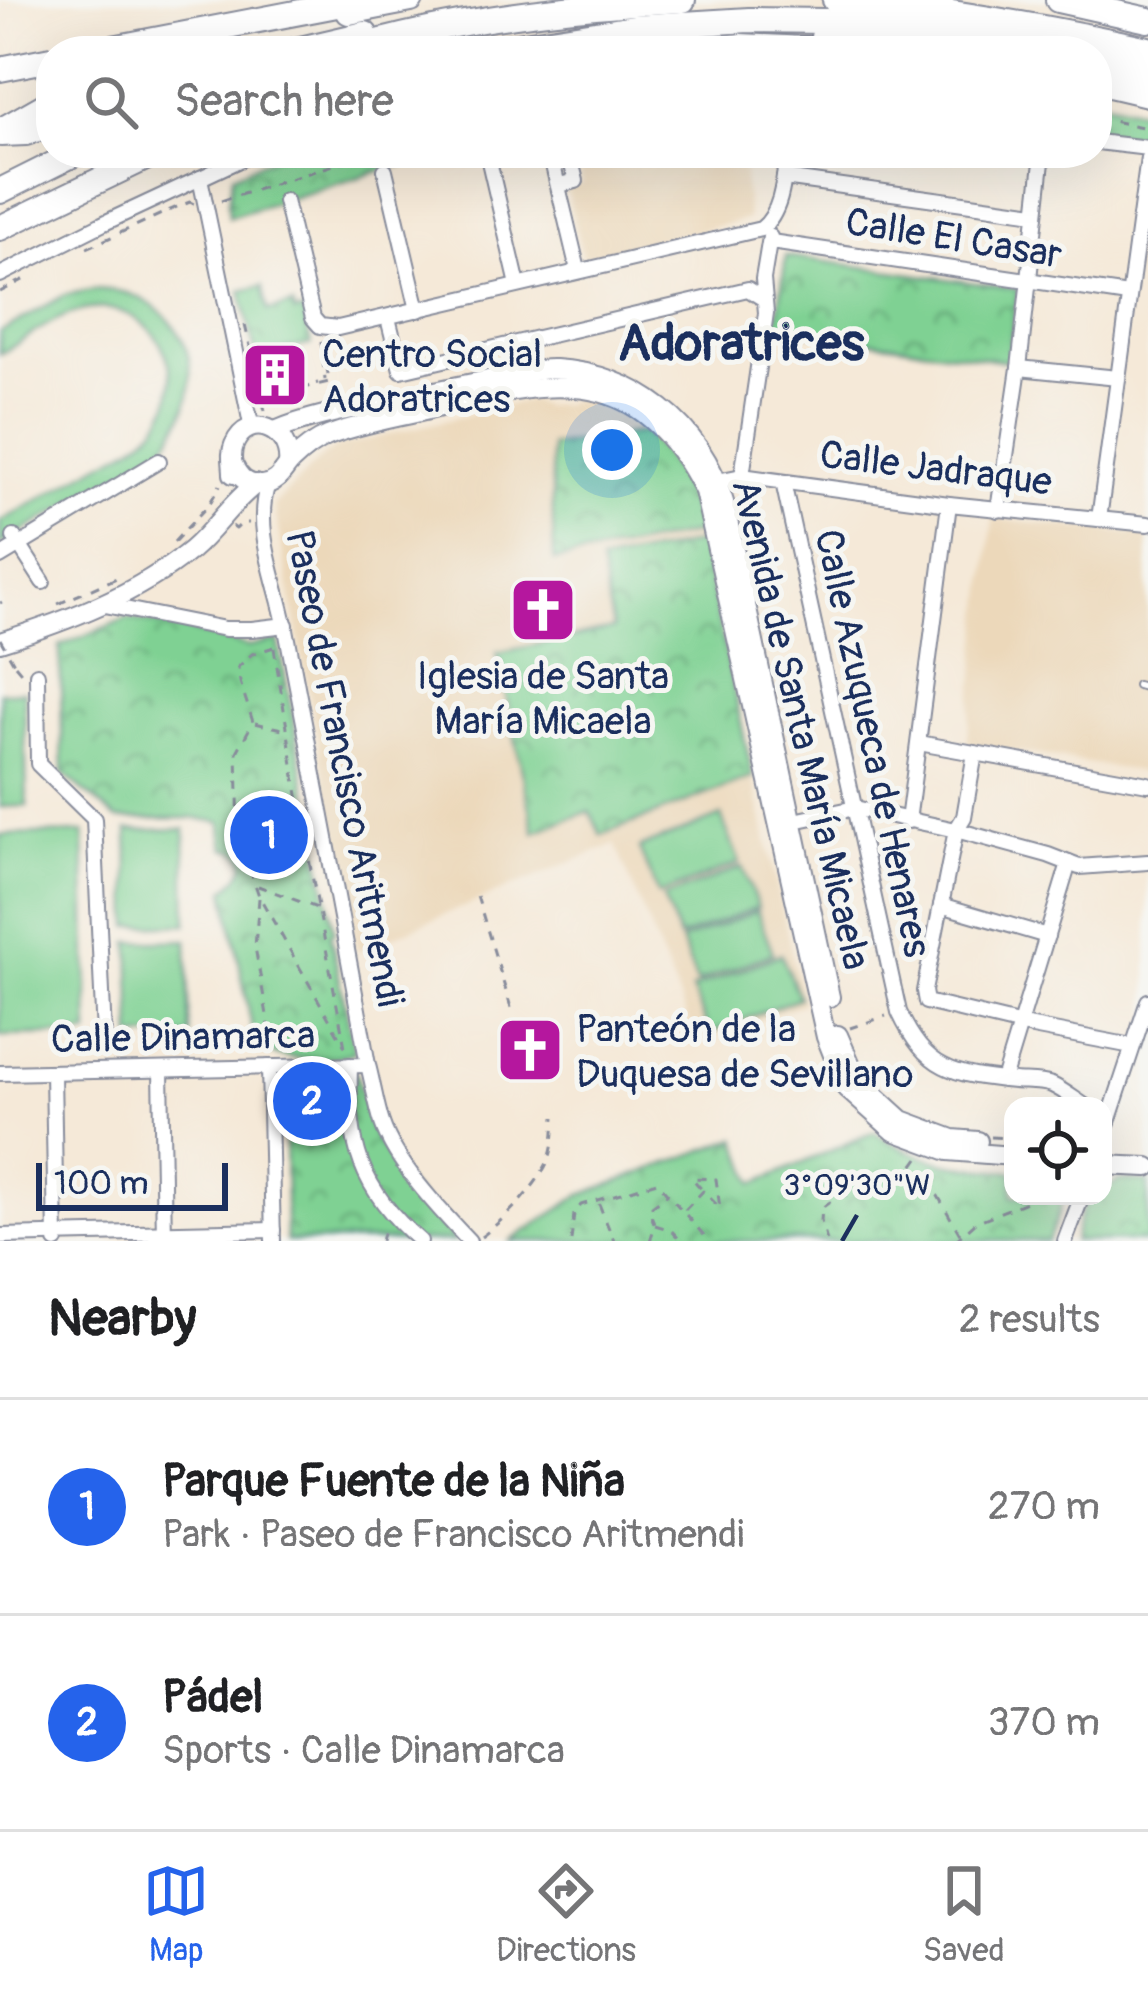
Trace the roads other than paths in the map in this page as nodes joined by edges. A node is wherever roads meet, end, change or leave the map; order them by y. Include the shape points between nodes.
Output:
1 (363, 0) edge
2 (411, 0) edge
3 (683, 0) edge
4 (835, 0) edge
5 (1058, 0) edge
6 (1148, 20) edge
7 (480, 21) junction
8 (175, 36) edge
9 (249, 36) edge
10 (354, 36) edge
11 (413, 36) edge
12 (576, 36) edge
13 (673, 36) edge
14 (788, 36) edge
15 (963, 36) edge
16 (1086, 36) edge
17 (1112, 42) edge
18 (1148, 50) edge
19 (36, 62) edge
20 (1112, 64) edge
21 (0, 69) edge
22 (1148, 72) edge
23 (1112, 86) edge
24 (1148, 94) edge
25 (36, 117) edge
26 (0, 133) edge
27 (1112, 144) edge
28 (1148, 148) edge
29 (1148, 158) edge
30 (46, 168) edge
31 (124, 168) edge
32 (222, 168) edge
33 (491, 168) edge
34 (554, 168) edge
35 (573, 168) edge
36 (785, 168) edge
37 (1041, 168) edge
38 (385, 170) dead end
39 (200, 178) junction
40 (784, 178) junction
41 (559, 185) junction
42 (1, 191) edge
43 (285, 201) dead end
44 (1035, 213) junction
45 (11, 222) edge
46 (768, 224) junction
47 (771, 242) junction
48 (578, 270) junction
49 (1, 272) edge
50 (1028, 280) junction
51 (518, 284) junction
52 (1128, 295) junction
53 (764, 299) junction
54 (418, 310) junction
55 (388, 318) junction
56 (1019, 368) junction
57 (1118, 378) junction
58 (252, 428) junction
59 (275, 431) junction
60 (159, 461) dead end
61 (288, 465) junction
62 (228, 472) junction
63 (742, 476) junction
64 (717, 481) junction
65 (783, 482) junction
66 (262, 484) junction
67 (949, 504) junction
68 (998, 510) junction
69 (222, 516) junction
70 (1099, 519) junction
71 (1148, 524) edge
72 (17, 541) junction
73 (0, 557) edge
74 (43, 582) dead end
75 (100, 604) junction
76 (286, 625) junction
77 (0, 641) edge
78 (37, 674) dead end
79 (1136, 685) dead end
80 (1148, 688) edge
81 (919, 743) junction
82 (975, 753) junction
83 (1148, 784) edge
84 (855, 808) junction
85 (908, 821) junction
86 (785, 823) junction
87 (956, 830) junction
88 (1148, 862) edge
89 (1069, 863) junction
90 (941, 905) junction
91 (1047, 936) junction
92 (1148, 1001) edge
93 (1022, 1025) junction
94 (104, 1036) dead end
95 (1132, 1046) junction
96 (350, 1065) junction
97 (368, 1065) junction
98 (269, 1067) junction
99 (160, 1070) junction
100 (53, 1072) junction
101 (0, 1073) edge
102 (1004, 1080) junction
103 (1071, 1097) edge
104 (1112, 1102) edge
105 (1004, 1142) edge
106 (1112, 1154) edge
107 (1004, 1155) edge
108 (1148, 1156) edge
109 (1112, 1165) edge
110 (1148, 1167) edge
111 (1079, 1205) edge
112 (273, 1236) edge
113 (0, 1237) edge
114 (164, 1237) edge
115 (56, 1238) edge
116 (421, 1241) edge
117 (472, 1241) edge
118 (1065, 1241) edge

1 - 8 highway
2 - 9 highway
3 - 7 highway
4 - 16 highway
5 - 6 highway
7 - 10 highway via 408,23
7 - 11 highway
12 - 15 highway via 749,20
13 - 14 highway
17 - 18 highway
19 - 21 highway
20 - 22 highway
23 - 24 highway
25 - 26 highway
27 - 28 street
29 - 52 street
30 - 42 highway
31 - 45 highway
32 - 39 street
33 - 51 street
34 - 41 street
35 - 41 street via 576,181
36 - 40 street
37 - 44 street
38 - 54 street
39 - 49 street
39 - 58 street via 212,205
40 - 44 street
40 - 46 street
41 - 48 street
43 - 55 street via 311,311 326,334
44 - 50 street
46 - 47 street
46 - 48 street
47 - 50 street, Calle El Casar
47 - 53 street
48 - 51 street
50 - 52 street, Calle El Casar
50 - 56 street
51 - 54 street
52 - 57 street
53 - 55 street via 748,289 401,370
53 - 63 street
54 - 55 street
56 - 57 street
56 - 68 street
57 - 70 street
58 - 59 street
58 - 62 street via 236,441
59 - 61 street via 286,442
59 - 64 street, Avenida de Santa María Micaela via 550,368 637,390 684,427
60 - 72 street
61 - 66 street
61 - 86 street, Avenida de Santa María Micaela via 327,436 551,385 603,393 651,418 674,439 704,490
62 - 66 street
62 - 69 street
63 - 64 street, Calle Jadraque
63 - 65 street, Calle Jadraque
64 - 86 street, Avenida de Santa María Micaela
65 - 67 street, Calle Jadraque
65 - 84 street, Calle Azuqueca de Henares
66 - 69 street
66 - 76 street, Paseo de Francisco Aritmendi via 264,532
67 - 68 street, Calle Jadraque
67 - 81 street
68 - 70 street, Calle Jadraque
69 - 75 street via 158,575
70 - 71 street, Calle Jadraque
72 - 73 street
72 - 74 street
75 - 76 street via 234,629
75 - 77 street
76 - 97 street, Paseo de Francisco Aritmendi
78 - 94 street via 38,764 94,819
79 - 80 lane
81 - 82 street
81 - 85 street
82 - 83 street
82 - 87 street
84 - 85 street
84 - 86 street
84 - 102 street, Calle Azuqueca de Henares via 899,1012 912,1039 943,1066
85 - 87 street
86 - 105 street, Avenida de Santa María Micaela via 837,1031 857,1079 902,1120 953,1139
86 - 107 street, Avenida de Santa María Micaela via 826,1037 846,1088 894,1131 948,1151
87 - 89 street
87 - 90 street
88 - 89 street
89 - 91 street
90 - 91 street
90 - 93 street via 926,1002
91 - 93 street
92 - 95 street
93 - 95 street
93 - 102 street
95 - 104 street
96 - 97 street, Calle Dinamarca
96 - 98 street, Calle Dinamarca
96 - 116 street via 363,1174
97 - 117 street, Paseo de Francisco Aritmendi via 395,1150
98 - 99 street, Calle Dinamarca
98 - 112 street
99 - 100 street, Calle Dinamarca
99 - 114 street
100 - 101 street, Calle Dinamarca
100 - 115 street
102 - 103 street, Calle Azuqueca de Henares via 1050,1084
106 - 108 street
109 - 110 street
111 - 118 street
112 - 114 street
113 - 115 street
114 - 115 street

